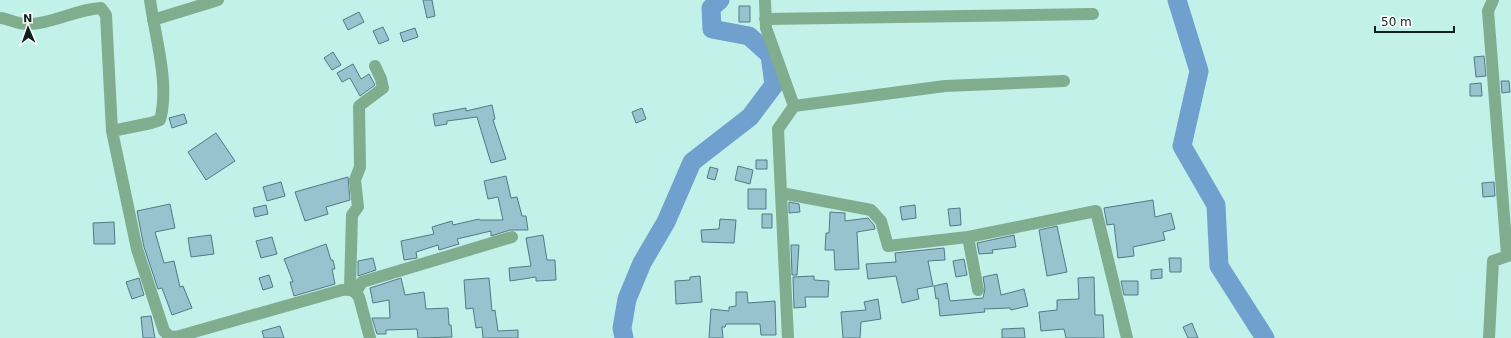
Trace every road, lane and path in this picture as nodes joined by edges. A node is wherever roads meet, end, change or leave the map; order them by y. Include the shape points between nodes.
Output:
1 (150, 0) edge
2 (218, 0) edge
3 (765, 0) edge
4 (1493, 0) edge
5 (1093, 14) dead end
6 (0, 18) edge
7 (765, 19) junction
8 (153, 20) junction
9 (375, 66) dead end
10 (1064, 81) dead end
11 (794, 106) junction
12 (112, 131) junction
13 (781, 193) junction
14 (512, 237) dead end
15 (968, 237) junction
16 (1509, 255) edge
17 (978, 290) dead end
18 (353, 291) junction
19 (169, 337) edge
20 (370, 338) edge
21 (788, 338) edge
22 (1127, 338) edge
23 (1489, 338) edge

1 - 8 street
2 - 8 street
3 - 7 street
4 - 16 street via 1488,11 1490,56
5 - 7 street
6 - 12 street via 16,24 30,24 55,21 93,8 101,8 106,15
7 - 11 street
8 - 12 street via 163,85 163,109 160,120
9 - 18 street via 383,88 359,106 360,166 355,180 358,207 352,215
10 - 11 street via 945,86
11 - 13 street via 778,129
12 - 19 street via 137,249 164,331
13 - 15 street via 871,210 881,221 888,246
13 - 21 street
14 - 18 street via 362,282
15 - 17 street
15 - 22 street via 1096,211
16 - 23 street via 1493,261
18 - 19 street via 342,290
18 - 20 street via 359,297

